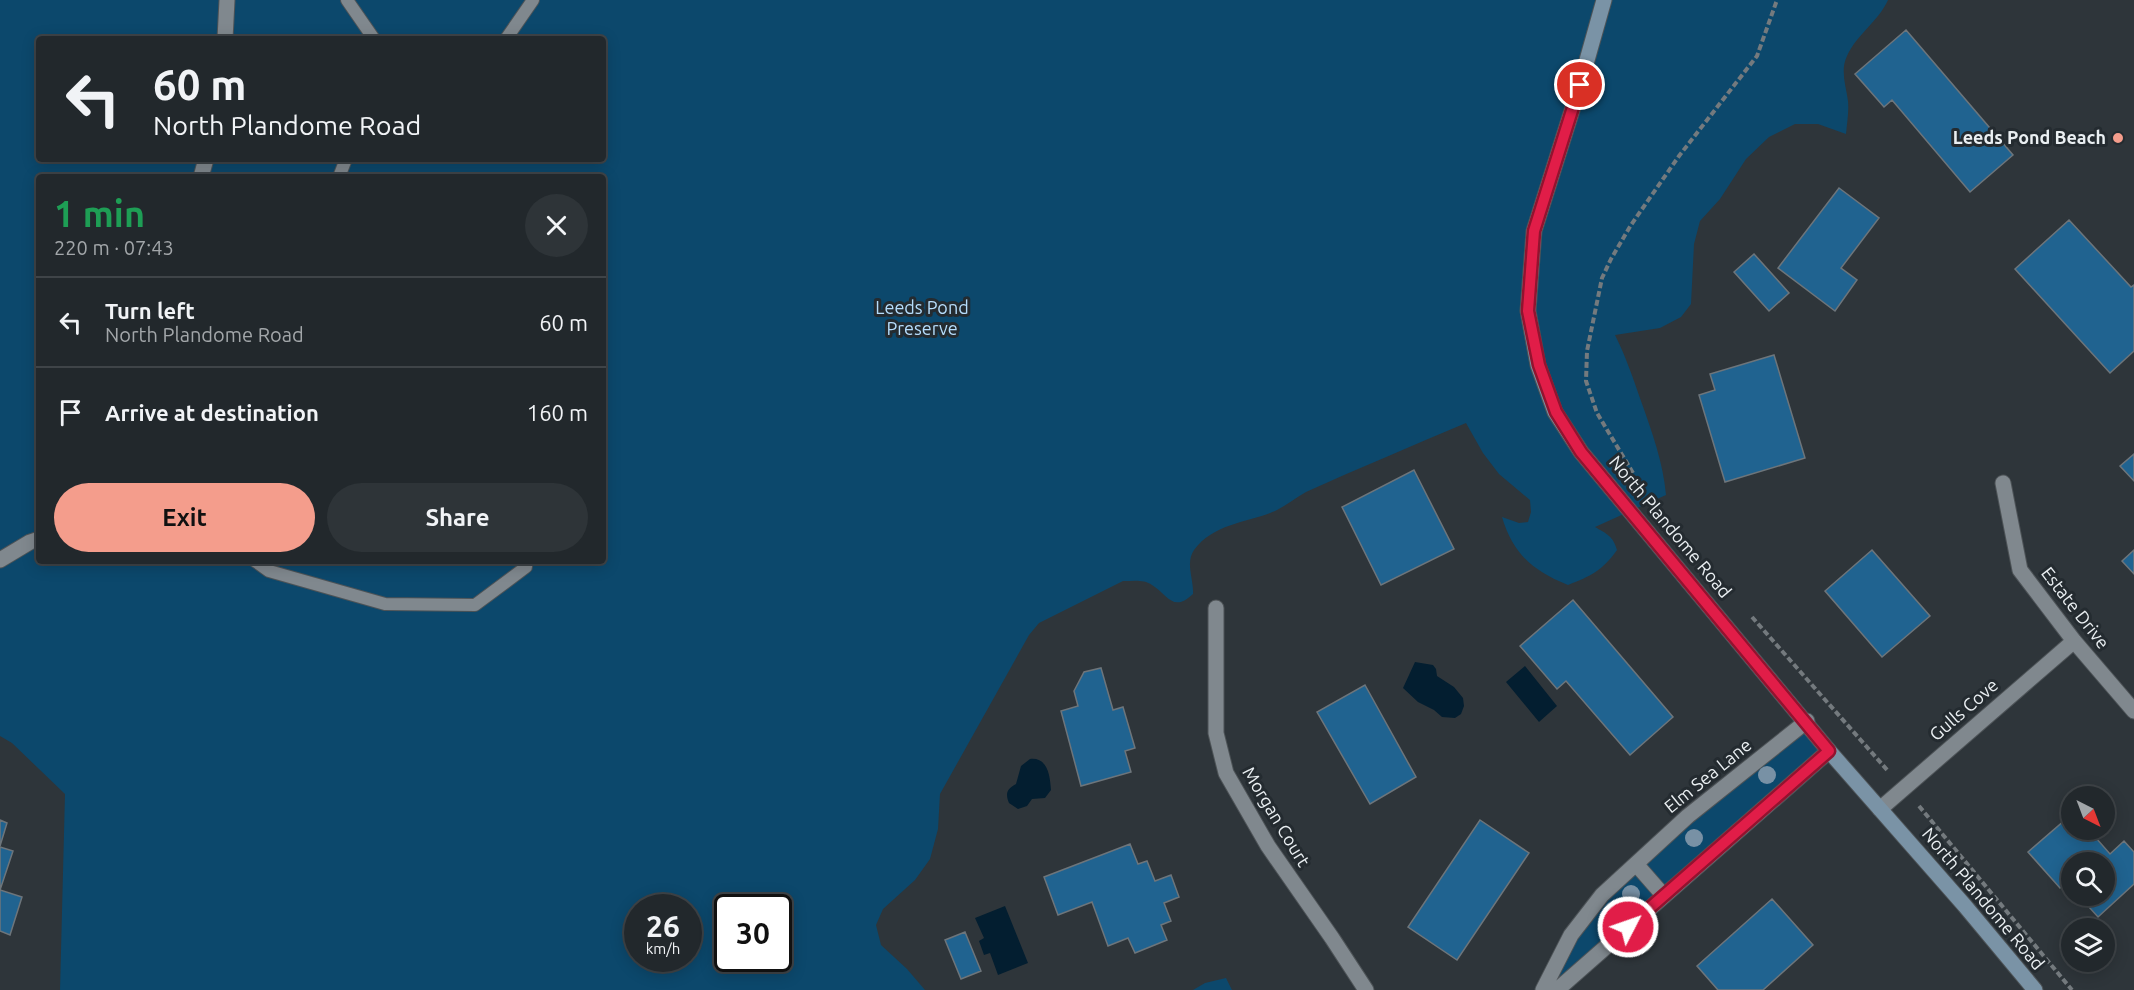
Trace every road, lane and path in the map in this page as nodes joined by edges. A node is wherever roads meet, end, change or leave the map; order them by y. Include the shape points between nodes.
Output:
1 (227, 0) edge
2 (347, 0) edge
3 (533, 0) edge
4 (1604, 0) edge
5 (1777, 0) edge
6 (225, 36) edge
7 (372, 36) edge
8 (508, 36) edge
9 (1637, 480) dead end
10 (2003, 483) dead end
11 (36, 540) edge
12 (0, 560) edge
13 (259, 564) edge
14 (526, 564) edge
15 (1216, 608) dead end
16 (1745, 609) dead end
17 (2074, 641) junction
18 (2134, 711) edge
19 (1807, 721) junction
20 (1829, 751) junction
21 (1904, 788) junction
22 (1880, 809) junction
23 (1636, 864) junction
24 (1664, 896) junction
25 (1365, 990) edge
26 (1543, 990) edge
27 (1557, 990) edge
28 (2035, 990) edge
29 (2072, 990) edge

1 - 6 street
2 - 7 lane
3 - 8 lane
4 - 19 main road, North Plandome Road via 1534,231 1528,311 1539,365 1556,412 1581,452
5 - 9 path via 1757,56 1679,156 1631,225 1602,278 1587,351 1586,381 1597,413
10 - 17 street, Estate Drive via 2020,570
11 - 12 street
13 - 14 lane via 269,571 385,604 475,605
15 - 25 street, Morgan Court via 1216,733 1226,773 1268,846
16 - 21 path
17 - 18 street, Estate Drive
17 - 21 street, Gulls Cove
19 - 20 main road, North Plandome Road
19 - 23 street, Elm Sea Lane
20 - 22 main road, North Plandome Road
20 - 24 street
21 - 22 street, Gulls Cove
21 - 29 path
22 - 28 main road, North Plandome Road
23 - 24 street
23 - 26 street, Elm Sea Lane via 1602,895 1571,935
24 - 27 street

